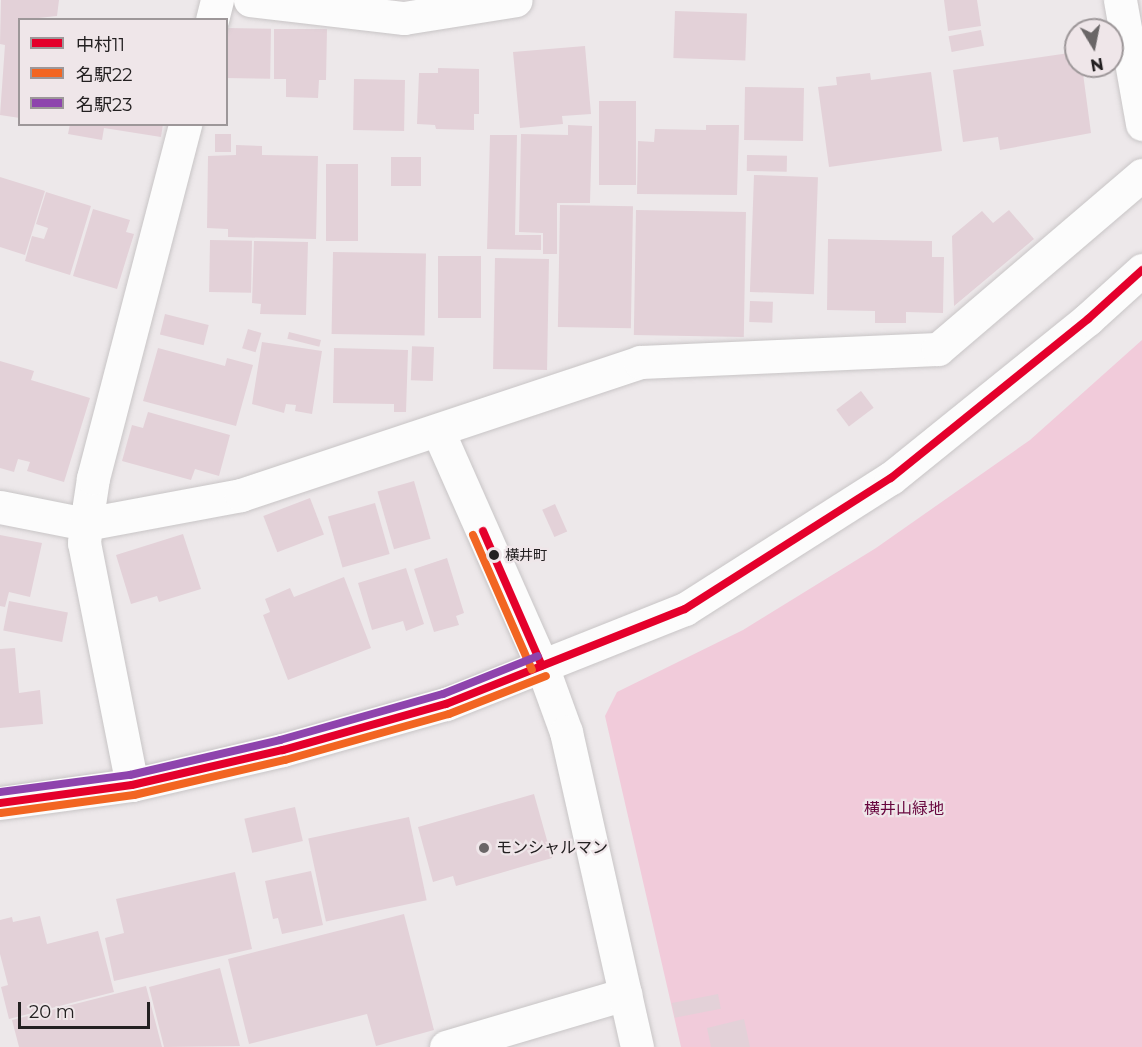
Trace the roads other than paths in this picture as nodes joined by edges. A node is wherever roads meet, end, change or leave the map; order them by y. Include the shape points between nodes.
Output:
1 (217, 0) edge
2 (250, 0) edge
3 (516, 0) edge
4 (1120, 0) edge
5 (212, 18) edge
6 (1142, 124) edge
7 (184, 126) edge
8 (1142, 175) edge
9 (1142, 270) edge
10 (438, 431) junction
11 (0, 507) edge
12 (86, 524) junction
13 (542, 666) junction
14 (132, 785) junction
15 (0, 803) edge
16 (625, 994) junction
17 (446, 1047) edge
18 (637, 1047) edge

1 - 5 street
2 - 3 street via 404,18
4 - 6 street
7 - 12 street via 93,478
8 - 10 street via 938,349 640,362
9 - 13 street via 1088,319 891,478 685,609
10 - 12 street via 242,495
10 - 13 street
11 - 12 street
12 - 14 street via 84,543
13 - 14 street via 446,704 283,750
13 - 16 street via 566,732
14 - 15 street
16 - 17 street
16 - 18 street

